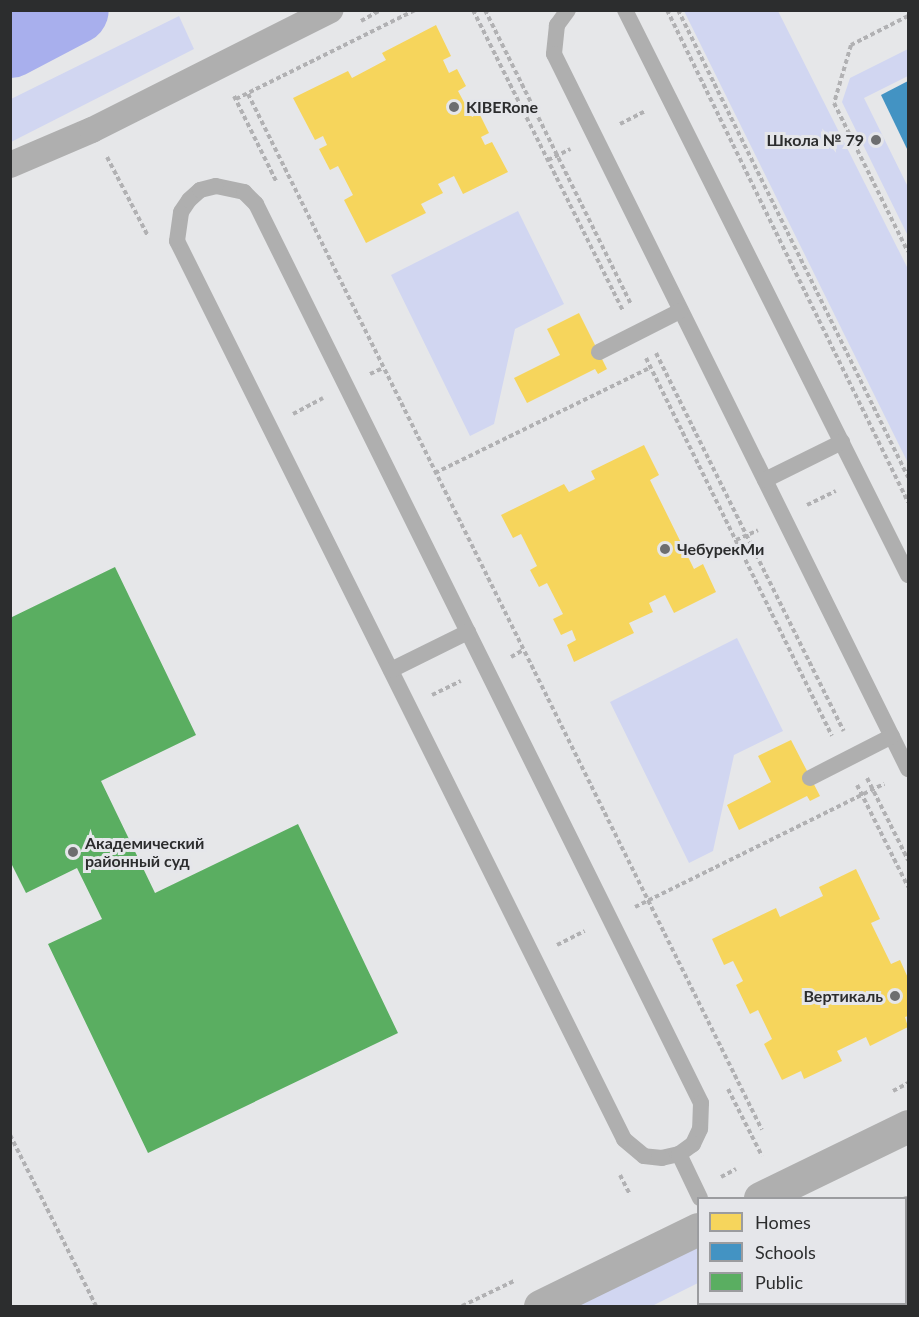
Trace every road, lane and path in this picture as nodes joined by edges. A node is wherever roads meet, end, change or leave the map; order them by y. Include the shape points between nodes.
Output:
1 (331, 10) edge
2 (415, 10) edge
3 (473, 10) edge
4 (485, 10) edge
5 (568, 10) edge
6 (625, 10) edge
7 (667, 10) edge
8 (678, 10) edge
9 (909, 16) edge
10 (703, 82) junction
11 (248, 94) junction
12 (672, 98) junction
13 (235, 99) dead end
14 (594, 136) junction
15 (558, 155) junction
16 (548, 160) junction
17 (10, 165) edge
18 (909, 252) edge
19 (680, 311) junction
20 (640, 332) junction
21 (599, 352) dead end
22 (651, 367) junction
23 (383, 368) junction
24 (346, 386) junction
25 (270, 426) junction
26 (842, 442) junction
27 (890, 464) junction
28 (435, 472) junction
29 (909, 477) edge
30 (861, 479) junction
31 (765, 480) junction
32 (909, 502) edge
33 (783, 517) junction
34 (747, 535) junction
35 (736, 540) junction
36 (909, 576) edge
37 (468, 632) junction
38 (523, 650) junction
39 (486, 669) junction
40 (391, 670) junction
41 (409, 706) junction
42 (892, 736) junction
43 (850, 758) junction
44 (909, 769) edge
45 (810, 778) dead end
46 (891, 781) dead end
47 (873, 790) junction
48 (862, 795) junction
49 (909, 860) edge
50 (909, 887) edge
51 (647, 900) junction
52 (610, 919) junction
53 (533, 956) junction
54 (909, 1126) edge
55 (762, 1130) dead end
56 (10, 1135) edge
57 (679, 1154) junction
58 (700, 1197) edge
59 (762, 1197) edge
60 (697, 1230) edge
61 (96, 1306) edge
62 (540, 1306) edge

1 - 17 street via 92,130
2 - 11 path
3 - 16 path
4 - 15 path
5 - 14 lane via 557,25 554,54
6 - 12 lane
7 - 10 path
8 - 29 path
9 - 18 path via 851,45 834,103
10 - 12 path
10 - 27 path
11 - 13 path
11 - 23 path
12 - 14 path
12 - 26 lane
14 - 15 path
14 - 19 lane
15 - 16 path
15 - 20 path
16 - 20 path
19 - 20 lane
19 - 31 lane
20 - 21 lane
20 - 22 path
20 - 34 path
22 - 28 path
22 - 35 path
23 - 24 path
23 - 28 path
24 - 25 path
24 - 25 lane via 256,204 232,188 200,190 181,212 177,241
24 - 37 lane
25 - 40 lane
26 - 30 lane
26 - 31 lane
27 - 30 path
27 - 32 path
28 - 38 path
30 - 33 path
30 - 36 lane
31 - 33 lane
33 - 34 path
33 - 42 lane
34 - 35 path
34 - 43 path
35 - 43 path
37 - 39 lane
37 - 40 lane
38 - 39 path
38 - 51 path
39 - 41 path
39 - 52 lane
40 - 41 lane
41 - 53 lane
42 - 43 lane
42 - 44 lane
43 - 45 lane
43 - 47 path
43 - 48 path
46 - 47 path
47 - 48 path
47 - 49 path
48 - 50 path
48 - 51 path
51 - 52 path
51 - 55 path
52 - 53 path
52 - 57 lane via 701,1103 700,1129 693,1144
53 - 57 lane via 624,1139 645,1156
54 - 59 street
56 - 61 path
57 - 58 lane
60 - 62 street

